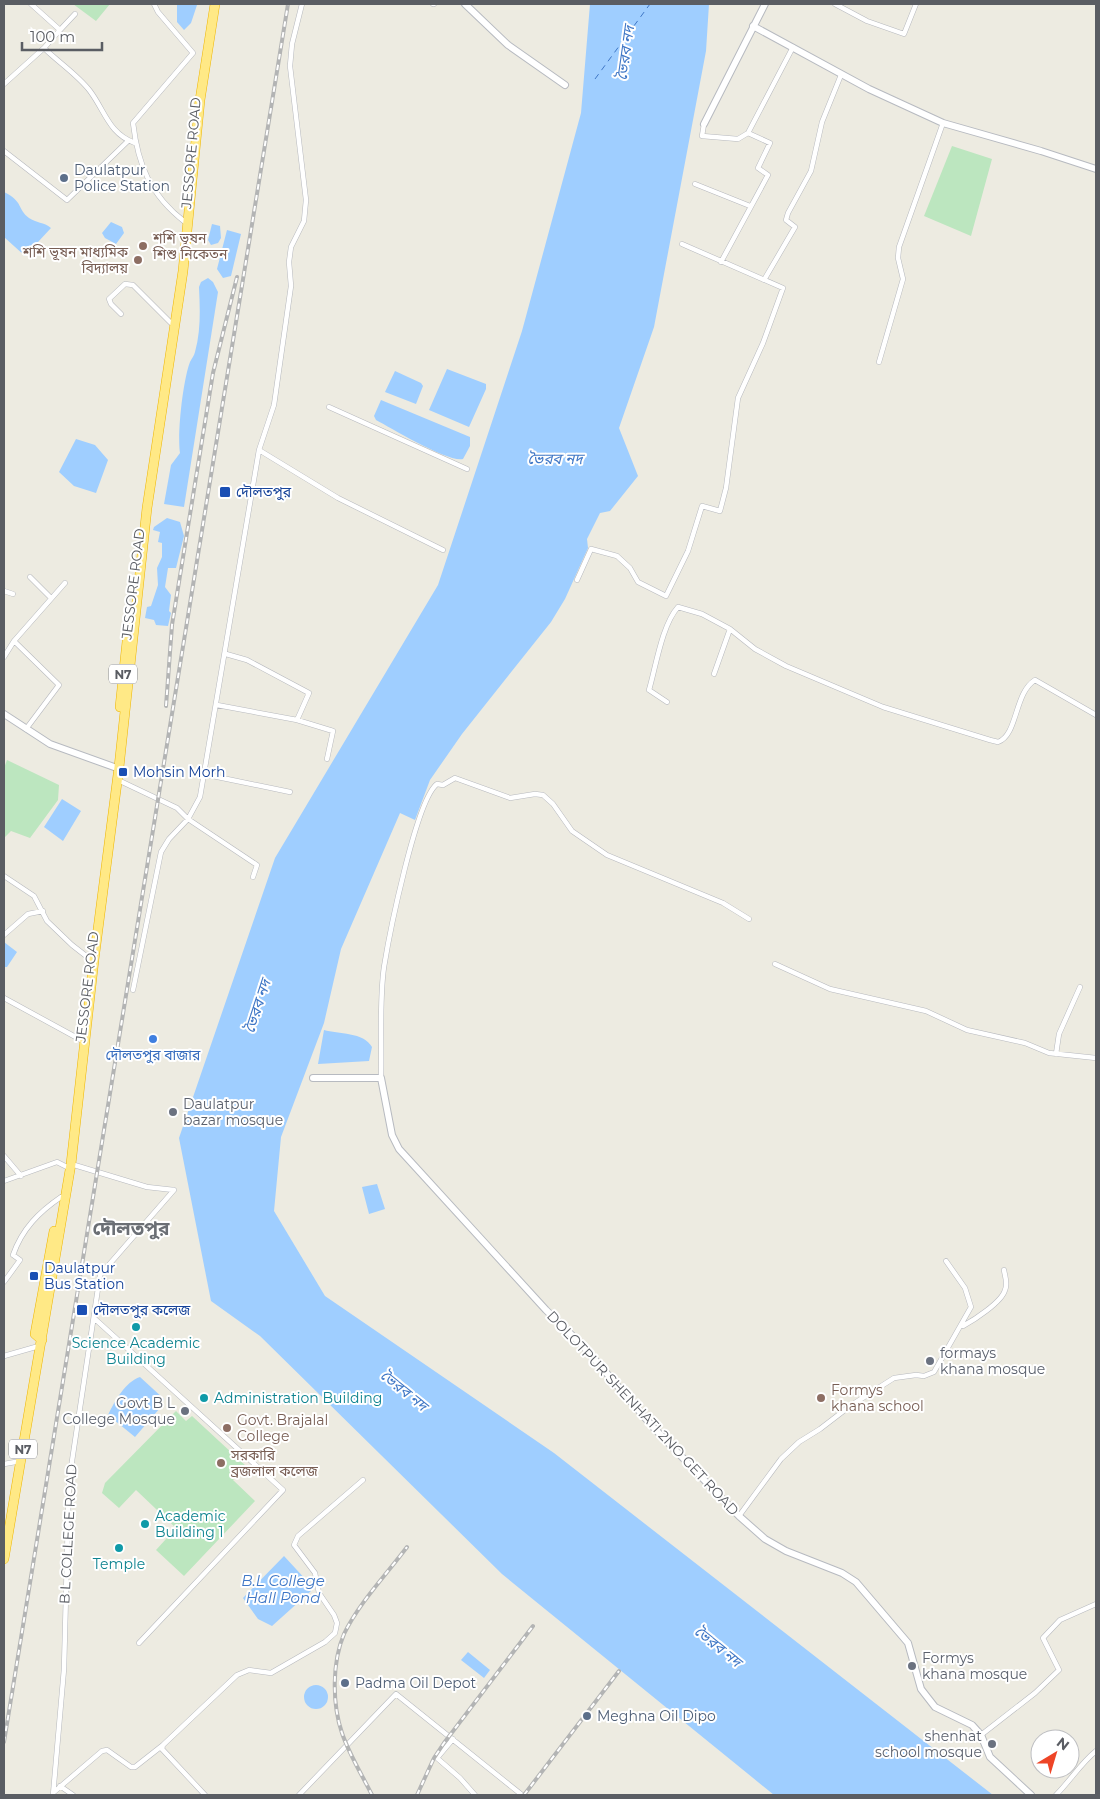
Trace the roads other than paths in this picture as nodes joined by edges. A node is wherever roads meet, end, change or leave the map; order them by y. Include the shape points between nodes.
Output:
1 (31, 4) edge
2 (154, 4) edge
3 (211, 4) edge
4 (215, 4) edge
5 (302, 4) edge
6 (465, 4) edge
7 (765, 4) edge
8 (835, 4) edge
9 (916, 4) edge
10 (75, 14) dead end
11 (753, 26) junction
12 (60, 30) junction
13 (792, 47) junction
14 (44, 48) junction
15 (840, 75) junction
16 (4, 84) edge
17 (565, 85) dead end
18 (704, 124) joint
19 (943, 124) junction
20 (748, 133) junction
21 (128, 141) junction
22 (135, 143) junction
23 (4, 151) edge
24 (1096, 169) edge
25 (695, 184) dead end
26 (750, 206) junction
27 (185, 222) junction
28 (682, 244) dead end
29 (721, 262) junction
30 (764, 280) junction
31 (121, 314) dead end
32 (171, 323) junction
33 (879, 362) dead end
34 (329, 407) dead end
35 (259, 450) junction
36 (467, 469) dead end
37 (443, 550) dead end
38 (30, 577) dead end
39 (577, 580) dead end
40 (65, 583) dead end
41 (4, 591) edge
42 (13, 594) dead end
43 (51, 598) junction
44 (730, 629) junction
45 (14, 641) junction
46 (226, 654) junction
47 (4, 658) edge
48 (714, 674) dead end
49 (667, 702) dead end
50 (217, 704) junction
51 (4, 714) edge
52 (1096, 715) edge
53 (297, 720) junction
54 (26, 729) junction
55 (327, 760) dead end
56 (114, 767) junction
57 (204, 774) junction
58 (118, 780) junction
59 (290, 792) dead end
60 (188, 819) junction
61 (4, 876) edge
62 (253, 877) dead end
63 (43, 911) junction
64 (749, 919) dead end
65 (4, 935) edge
66 (90, 960) junction
67 (775, 964) dead end
68 (1080, 986) dead end
69 (133, 990) dead end
70 (4, 998) edge
71 (81, 1040) junction
72 (1056, 1054) junction
73 (1096, 1058) edge
74 (313, 1078) dead end
75 (382, 1078) junction
76 (4, 1156) edge
77 (69, 1166) junction
78 (21, 1176) junction
79 (4, 1181) edge
80 (61, 1196) junction
81 (946, 1261) dead end
82 (1004, 1270) dead end
83 (4, 1282) edge
84 (95, 1320) junction
85 (962, 1327) junction
86 (41, 1343) junction
87 (4, 1356) edge
88 (21, 1461) junction
89 (4, 1464) edge
90 (364, 1480) dead end
91 (739, 1516) junction
92 (4, 1559) edge
93 (1096, 1604) edge
94 (139, 1643) dead end
95 (981, 1735) junction
96 (452, 1739) junction
97 (163, 1745) junction
98 (1096, 1751) edge
99 (60, 1786) junction
100 (53, 1794) edge
101 (73, 1795) edge
102 (205, 1795) edge
103 (299, 1795) edge
104 (475, 1795) edge
105 (522, 1795) edge
106 (1031, 1795) edge
107 (1056, 1795) edge

1 - 12 street
2 - 22 street via 193,53 132,123
3 - 27 highway, JESSORE ROAD / N7 via 196,97
4 - 58 highway, JESSORE ROAD / N7 via 200,100 183,271 147,508
5 - 35 street via 290,66 306,200 304,221 291,247 291,286 274,405
6 - 17 street via 508,45
7 - 11 street
8 - 9 street via 867,21 904,34
10 - 12 street
11 - 13 street
11 - 18 street
12 - 14 street
13 - 15 street
13 - 20 street
14 - 16 street
14 - 21 street via 90,91 110,126
15 - 19 street
15 - 30 street via 822,122 810,171 788,213 786,220 795,226
18 - 20 street via 702,136 738,139
19 - 24 street
19 - 33 street via 899,247 903,279
20 - 26 street via 770,142 758,168 768,175
21 - 22 street
21 - 23 street via 67,200
22 - 27 street via 150,186
25 - 26 street
26 - 29 street
27 - 32 highway, JESSORE ROAD / N7
28 - 29 street
29 - 30 street
30 - 39 street via 783,288 738,398 720,511 702,506 688,551 666,596 638,582 630,568 617,556 591,549
31 - 32 street via 109,299 125,284 132,285
32 - 56 highway, JESSORE ROAD / N7 via 138,540
34 - 36 street
35 - 37 street via 338,498
35 - 46 street
38 - 43 street
40 - 43 street
41 - 42 street
43 - 45 street
44 - 48 street
44 - 49 street via 702,614 677,608 662,642 649,690
44 - 52 street via 755,650 786,666 884,707 998,742 1005,738 1021,695 1035,680
45 - 47 street
45 - 54 street via 59,685
46 - 50 street
46 - 53 street via 247,660 310,693
50 - 53 street
50 - 57 street
51 - 54 street
53 - 55 street via 333,731
54 - 56 street via 50,744
56 - 66 highway, JESSORE ROAD / N7
57 - 59 street
57 - 60 street via 200,797
58 - 60 street via 177,808
58 - 77 highway, JESSORE ROAD / N7
60 - 62 street via 258,865
60 - 69 street via 161,852
61 - 63 street via 34,896
63 - 65 street via 28,914
63 - 66 street via 54,928
64 - 75 street via 724,903 632,867 593,847 572,831 543,795 510,798 455,778 443,785 437,784 414,830 384,968
66 - 71 highway, JESSORE ROAD / N7
67 - 72 street via 830,988 926,1011 967,1030 1025,1043
68 - 72 street via 1062,1026
70 - 71 street
71 - 77 highway, JESSORE ROAD / N7
72 - 73 street
74 - 75 street
75 - 91 street, DOLOTPUR SHENHATI 2NO GET ROAD via 392,1135 399,1149 546,1310 584,1347 653,1428
76 - 78 street
77 - 78 street via 57,1162
77 - 80 highway, JESSORE ROAD / N7
77 - 84 street, B L COLLEGE ROAD via 147,1187 174,1190 100,1275
77 - 86 highway, JESSORE ROAD / N7
78 - 79 street
80 - 83 street via 40,1212 26,1230 13,1255 20,1260
80 - 86 highway, JESSORE ROAD / N7 via 35,1334
81 - 85 street via 965,1288 971,1307
82 - 85 street via 1005,1292
84 - 94 street via 283,1490
84 - 100 street, B L COLLEGE ROAD via 69,1481 64,1669
85 - 91 street via 934,1372 894,1378 799,1442
86 - 87 street
86 - 88 highway, JESSORE ROAD / N7
88 - 89 street
88 - 92 highway, JESSORE ROAD / N7
90 - 97 street via 304,1530 294,1545 314,1573 319,1594 337,1623 335,1633 271,1673 249,1670 237,1675
91 - 95 street, DOLOTPUR SHENHATI 2NO GET ROAD via 772,1543 856,1582 908,1643 921,1689 935,1707 972,1725
93 - 95 street via 1060,1620 1043,1638 1059,1670 1036,1693
95 - 106 street, DOLOTPUR SHENHATI 2NO GET ROAD via 990,1757
96 - 103 street via 396,1694
96 - 104 street via 437,1758
96 - 105 street
97 - 99 street via 135,1767 130,1767 107,1750 102,1751
97 - 102 street via 162,1749
98 - 107 street via 1084,1760
99 - 100 street
99 - 101 street

